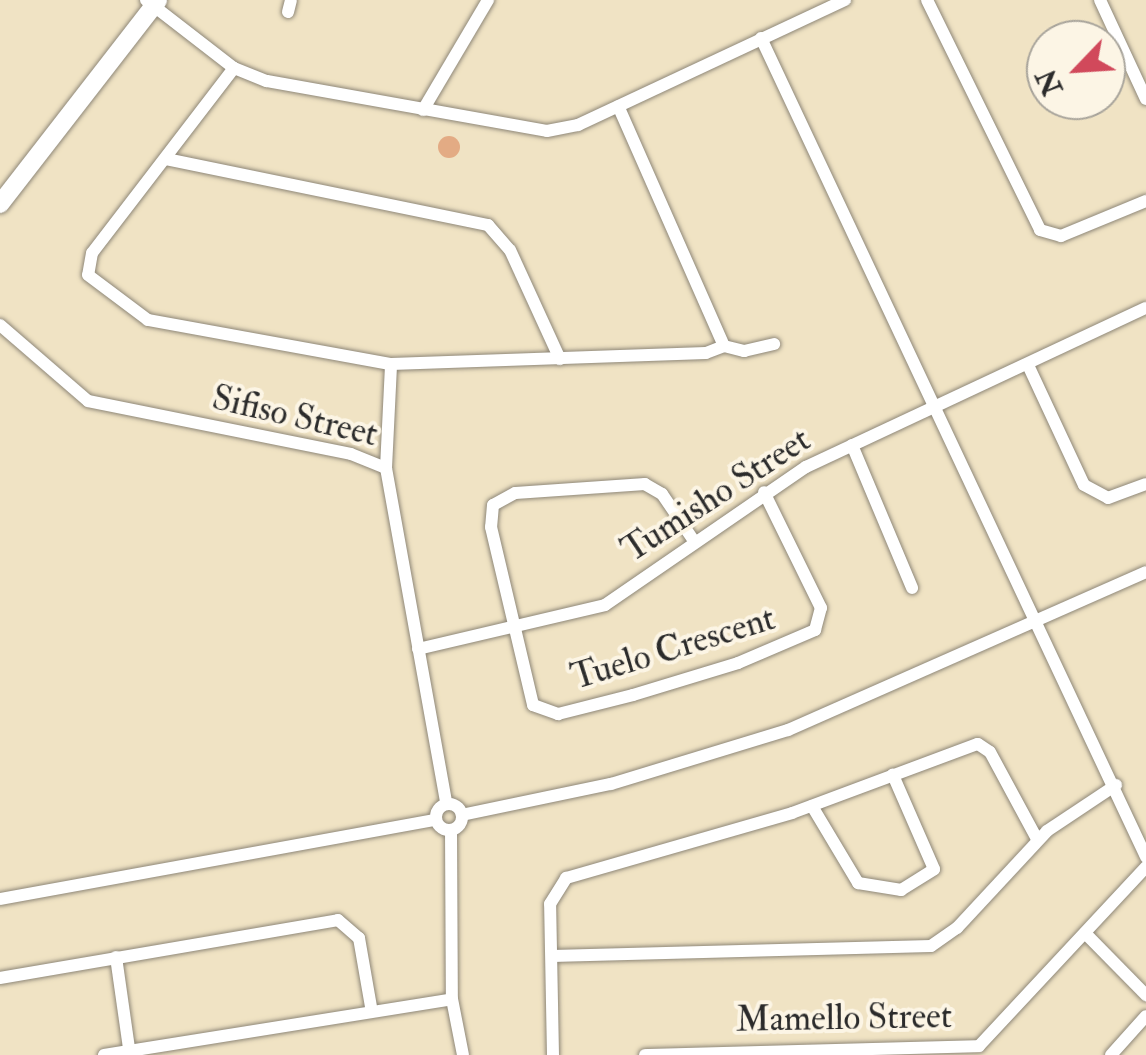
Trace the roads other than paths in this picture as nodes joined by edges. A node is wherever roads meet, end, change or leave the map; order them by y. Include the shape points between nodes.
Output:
1 (488, 0) edge
2 (845, 0) edge
3 (927, 0) edge
4 (1100, 0) edge
5 (152, 2) edge
6 (762, 38) junction
7 (234, 68) junction
8 (1146, 99) edge
9 (618, 106) junction
10 (423, 110) junction
11 (166, 160) junction
12 (1146, 201) edge
13 (0, 204) edge
14 (1146, 308) edge
15 (0, 325) edge
16 (774, 344) dead end
17 (719, 350) junction
18 (560, 359) junction
19 (391, 364) junction
20 (1028, 364) junction
21 (938, 405) junction
22 (852, 445) junction
23 (386, 468) junction
24 (1146, 484) edge
25 (764, 492) junction
26 (694, 541) junction
27 (1146, 572) edge
28 (912, 588) dead end
29 (1037, 623) junction
30 (512, 628) junction
31 (418, 649) junction
32 (893, 775) junction
33 (1116, 785) junction
34 (446, 804) junction
35 (812, 806) junction
36 (462, 815) junction
37 (436, 820) junction
38 (451, 830) junction
39 (1037, 839) junction
40 (1146, 857) edge
41 (1146, 867) edge
42 (0, 899) edge
43 (1086, 934) junction
44 (552, 956) junction
45 (116, 957) junction
46 (0, 978) edge
47 (1146, 996) edge
48 (452, 999) junction
49 (371, 1007) junction
50 (1146, 1016) edge
51 (130, 1053) edge
52 (839, 1053) edge
53 (741, 1054) edge
54 (104, 1055) edge
55 (463, 1055) edge
56 (553, 1055) edge
57 (645, 1055) edge
58 (1111, 1055) edge

1 - 10 street
2 - 6 street
3 - 12 street via 1036,224 1053,238
4 - 8 street
5 - 7 street
5 - 13 street
6 - 9 street
6 - 21 street
7 - 10 street via 281,85
7 - 11 street
9 - 10 street via 547,130
9 - 17 street
11 - 18 street via 488,224 510,250
11 - 19 street via 87,262 97,286 148,320
14 - 20 street, Tumisho Street
15 - 23 street, Sifiso Street via 88,401 351,454
16 - 17 street
17 - 18 street
18 - 19 street
19 - 23 street
20 - 21 street, Tumisho Street
20 - 24 street via 1084,485 1108,498
21 - 22 street, Tumisho Street
21 - 29 street
22 - 25 street, Tumisho Street
22 - 28 street
23 - 31 street, Sifiso Street
25 - 26 street, Tumisho Street
25 - 30 street, Tuelo Crescent via 821,608 820,624 798,641 548,714 529,698
26 - 30 street, Tumisho Street via 605,605
26 - 30 street, Tuelo Crescent via 662,494 645,484 506,496 490,516
27 - 29 street
29 - 33 street
29 - 36 street via 740,746 611,784
30 - 31 street, Tumisho Street
31 - 34 street, Sifiso Street
32 - 35 street
32 - 35 street via 934,869 901,890 858,883
32 - 39 street via 970,745 985,746
33 - 39 street
33 - 40 street
34 - 36 street
34 - 37 street
35 - 44 street via 566,878 550,904
36 - 38 street
37 - 38 street
37 - 42 street
38 - 48 street
39 - 44 street via 957,928 931,946
41 - 43 street, Mamello Street
43 - 47 street
43 - 52 street, Mamello Street via 979,1046
44 - 56 street
45 - 46 street
45 - 49 street via 338,920 359,938
45 - 51 street
48 - 49 street
48 - 55 street
49 - 51 street
50 - 58 street
51 - 54 street
52 - 53 street, Mamello Street
53 - 57 street, Mamello Street

